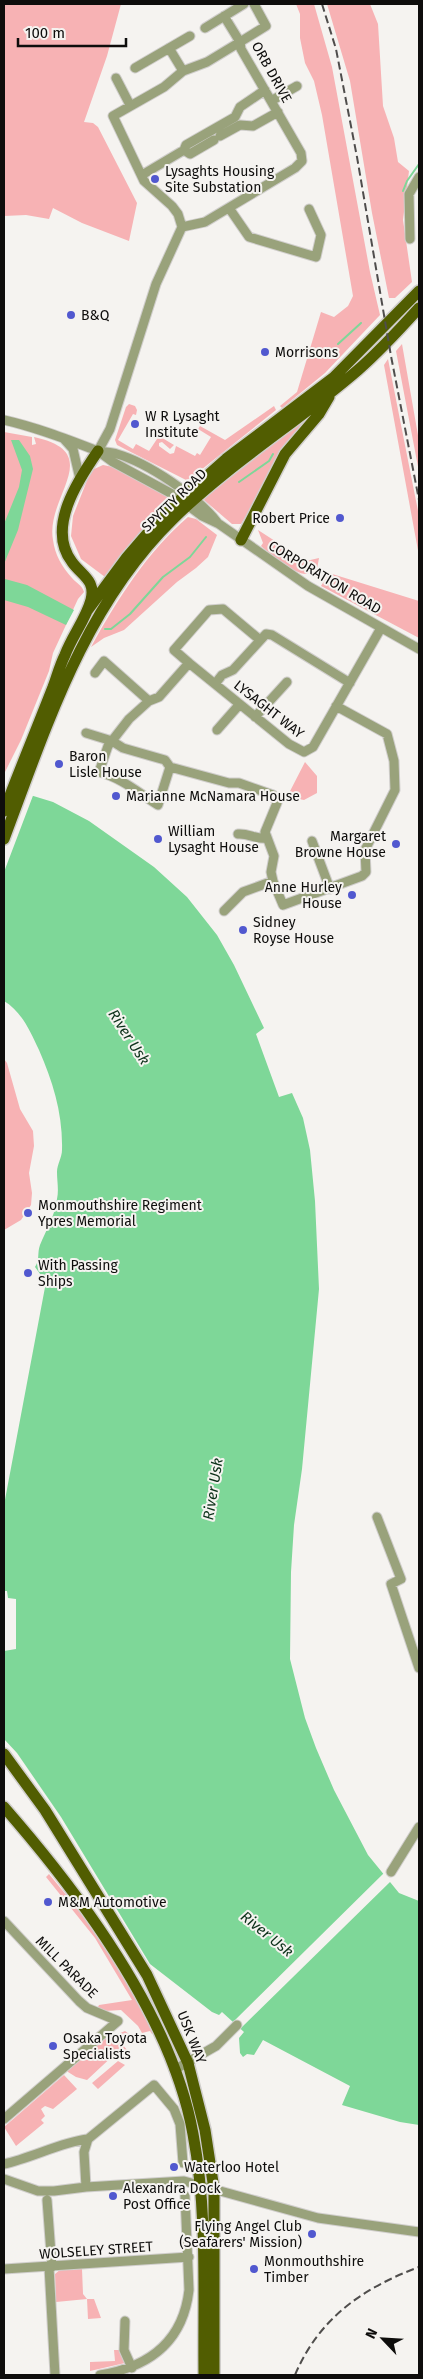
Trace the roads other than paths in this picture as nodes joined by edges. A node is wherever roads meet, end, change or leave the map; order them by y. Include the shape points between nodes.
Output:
1 (244, 4) edge
2 (254, 4) edge
3 (224, 16) junction
4 (205, 28) dead end
5 (190, 36) dead end
6 (240, 42) junction
7 (169, 48) junction
8 (135, 68) dead end
9 (183, 71) junction
10 (116, 78) dead end
11 (297, 86) dead end
12 (265, 90) junction
13 (271, 101) junction
14 (130, 105) junction
15 (278, 112) junction
16 (184, 150) junction
17 (142, 175) junction
18 (419, 177) edge
19 (229, 208) junction
20 (309, 208) dead end
21 (182, 227) junction
22 (410, 240) dead end
23 (419, 291) edge
24 (419, 308) edge
25 (332, 391) junction
26 (6, 421) edge
27 (62, 437) junction
28 (98, 451) junction
29 (80, 479) junction
30 (187, 499) junction
31 (241, 540) junction
32 (88, 576) junction
33 (111, 587) junction
34 (87, 611) junction
35 (381, 628) junction
36 (260, 640) junction
37 (419, 649) edge
38 (189, 663) junction
39 (95, 673) dead end
40 (287, 682) dead end
41 (214, 684) junction
42 (350, 684) junction
43 (58, 687) junction
44 (149, 701) junction
45 (239, 705) junction
46 (336, 706) junction
47 (255, 717) junction
48 (217, 730) dead end
49 (86, 733) dead end
50 (112, 741) junction
51 (170, 767) junction
52 (23, 774) junction
53 (4, 811) edge
54 (238, 834) dead end
55 (267, 838) junction
56 (4, 839) edge
57 (312, 841) dead end
58 (273, 881) junction
59 (330, 889) junction
60 (224, 911) dead end
61 (377, 1517) dead end
62 (419, 1668) edge
63 (4, 1754) edge
64 (4, 1807) edge
65 (419, 1827) edge
66 (391, 1872) dead end
67 (4, 1921) edge
68 (237, 2025) dead end
69 (188, 2063) junction
70 (174, 2070) junction
71 (4, 2119) edge
72 (88, 2139) junction
73 (183, 2163) dead end
74 (4, 2164) edge
75 (4, 2179) edge
76 (200, 2184) junction
77 (86, 2187) junction
78 (214, 2189) junction
79 (185, 2196) dead end
80 (47, 2200) dead end
81 (419, 2232) edge
82 (189, 2257) junction
83 (50, 2267) junction
84 (4, 2269) edge
85 (125, 2321) dead end
86 (132, 2368) junction
87 (55, 2375) edge
88 (100, 2375) edge
89 (204, 2375) edge
90 (214, 2375) edge

1 - 3 street
2 - 6 street via 266,26
3 - 4 street
3 - 6 street
5 - 7 street
6 - 9 street, ORB DRIVE via 207,62
6 - 12 street, ORB DRIVE
7 - 8 street
7 - 9 street
9 - 14 street, ORB DRIVE
10 - 14 street
11 - 13 street
12 - 13 street, ORB DRIVE
12 - 16 street via 240,106 235,116 186,145
13 - 15 street, ORB DRIVE
14 - 17 street, ORB DRIVE via 113,118
15 - 16 street via 252,126 240,124 190,154
15 - 19 street, ORB DRIVE via 301,153 302,162
16 - 17 street
17 - 21 street, ORB DRIVE via 150,188 178,214
18 - 22 street via 409,194
19 - 20 street via 249,237 316,257 321,235
19 - 21 street, ORB DRIVE via 205,222
21 - 28 street via 156,284 110,429
23 - 30 main road, SPYTTY ROAD via 332,378 226,459
24 - 25 main road, SPYTTY ROAD via 360,368
25 - 30 main road, SPYTTY ROAD
25 - 31 main road via 319,414 285,454
26 - 27 street, CORPORATION ROAD
27 - 28 street, CORPORATION ROAD
27 - 29 street via 73,449
28 - 29 main road
28 - 30 street, CORPORATION ROAD
29 - 32 main road via 66,511 62,531 66,553
30 - 31 street, CORPORATION ROAD via 202,516
30 - 33 main road, SPYTTY ROAD
30 - 33 main road, SPYTTY ROAD via 127,557
31 - 35 street, CORPORATION ROAD via 308,586
32 - 33 main road via 94,576
32 - 34 main road via 92,590
33 - 34 main road
33 - 43 main road, SPYTTY ROAD
34 - 43 main road via 67,650
35 - 37 street, CORPORATION ROAD
35 - 42 street, LYSAGHT WAY
36 - 38 street, LYSAGHT WAY via 223,608 210,610 174,650
36 - 41 street via 233,670
36 - 42 street via 266,634 272,635
38 - 41 street, LYSAGHT WAY
38 - 44 street via 159,697
39 - 44 street via 104,661 124,672
40 - 47 street
41 - 45 street, LYSAGHT WAY
42 - 46 street, LYSAGHT WAY
43 - 52 main road, SPYTTY ROAD
44 - 50 street
45 - 47 street, LYSAGHT WAY
45 - 48 street
46 - 47 street, LYSAGHT WAY via 313,746 304,752 296,750
46 - 59 street via 387,734 394,761 395,790 365,850 366,872
49 - 50 street
50 - 51 street via 123,748 165,760
50 - 51 street via 99,772 133,788 158,805
51 - 55 street via 273,795 277,803 265,832
52 - 53 main road
52 - 56 main road
54 - 55 street
55 - 58 street via 274,856 270,872
57 - 59 street
58 - 59 street via 284,905
58 - 60 street via 243,892
61 - 62 street via 401,1579 391,1584
63 - 69 main road, USK WAY via 45,1810 147,1975
64 - 70 main road, USK WAY via 111,1945 134,1982
65 - 66 street
67 - 71 street, MILL PARADE via 79,2002 118,2022
68 - 69 street via 216,2046
69 - 70 street
69 - 78 main road, USK WAY
70 - 76 main road, USK WAY via 193,2132
72 - 73 street via 154,2085 174,2109 180,2124
72 - 74 street
72 - 77 street via 84,2152
75 - 77 street via 38,2191
76 - 77 street via 184,2181
76 - 78 street
76 - 89 main road, USK WAY
78 - 81 street via 318,2218
78 - 90 main road, USK WAY
79 - 82 street
80 - 83 street
82 - 83 street, WOLSELEY STREET
82 - 86 street via 189,2290 179,2327 163,2347
83 - 84 street, WOLSELEY STREET
83 - 87 street
85 - 86 street via 124,2350
86 - 88 street

